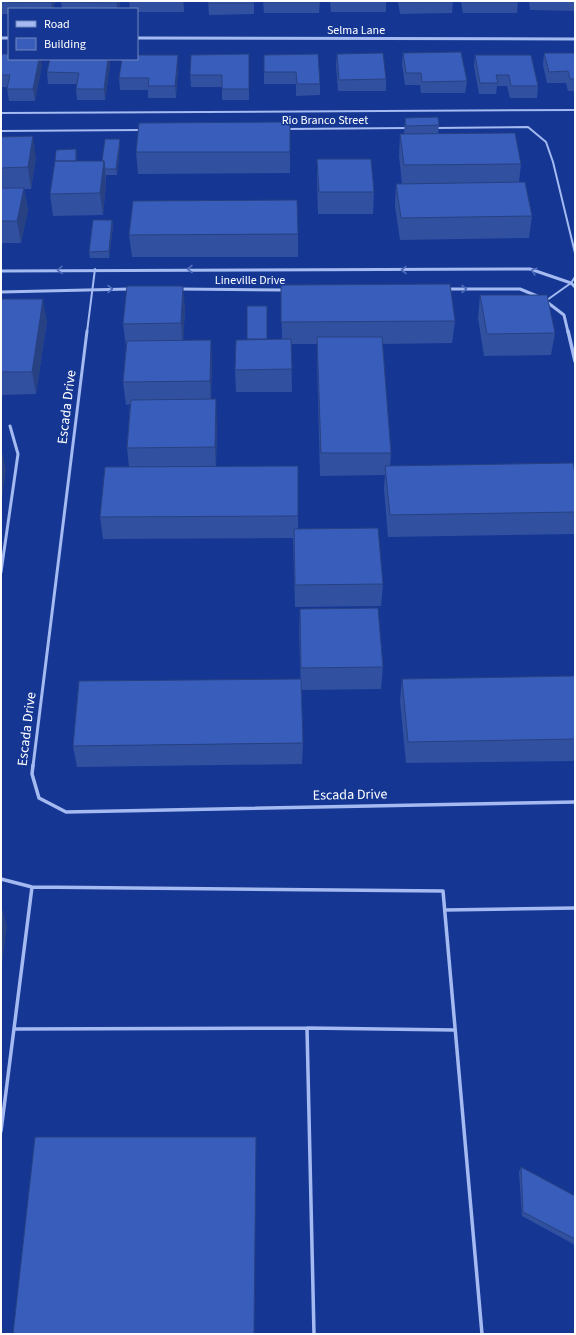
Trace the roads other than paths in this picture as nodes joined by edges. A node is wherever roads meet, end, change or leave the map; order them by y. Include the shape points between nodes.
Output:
1 (138, 38) edge
2 (575, 39) edge
3 (575, 110) edge
4 (1, 113) edge
5 (412, 128) dead end
6 (436, 128) dead end
7 (280, 129) edge
8 (148, 130) edge
9 (1, 131) edge
10 (575, 254) edge
11 (95, 269) junction
12 (1, 270) edge
13 (575, 277) edge
14 (571, 283) junction
15 (575, 287) edge
16 (92, 289) junction
17 (138, 289) edge
18 (176, 289) edge
19 (290, 290) edge
20 (443, 290) edge
21 (1, 292) edge
22 (547, 300) junction
23 (575, 361) edge
24 (10, 426) dead end
25 (1, 572) edge
26 (575, 802) edge
27 (1, 879) edge
28 (32, 887) junction
29 (575, 908) edge
30 (445, 910) junction
31 (307, 1028) junction
32 (14, 1029) junction
33 (455, 1030) junction
34 (1, 1131) edge
35 (314, 1334) edge
36 (482, 1334) edge

1 - 2 street, Selma Lane
3 - 4 lane
5 - 7 lane, Rio Branco Street
6 - 10 lane via 528,127 539,135 546,142 553,162
8 - 9 lane
11 -> 12 street, Lineville Drive
14 -> 11 street, Lineville Drive via 530,270
11 - 16 lane, Escada Drive
13 - 14 lane
14 - 15 street, Lineville Drive
14 - 22 lane
16 -> 17 street
16 - 21 street
16 - 26 lane, Escada Drive via 32,774 39,798 66,812
18 - 19 street, Lineville Drive
20 -> 22 street via 520,289
22 - 23 street via 564,315
24 - 25 lane via 18,454
27 - 28 lane
28 - 30 lane via 443,891
28 - 32 lane
29 - 30 lane
30 - 33 lane
31 - 32 lane
31 - 33 lane
31 - 35 lane
32 - 34 lane
33 - 36 lane

